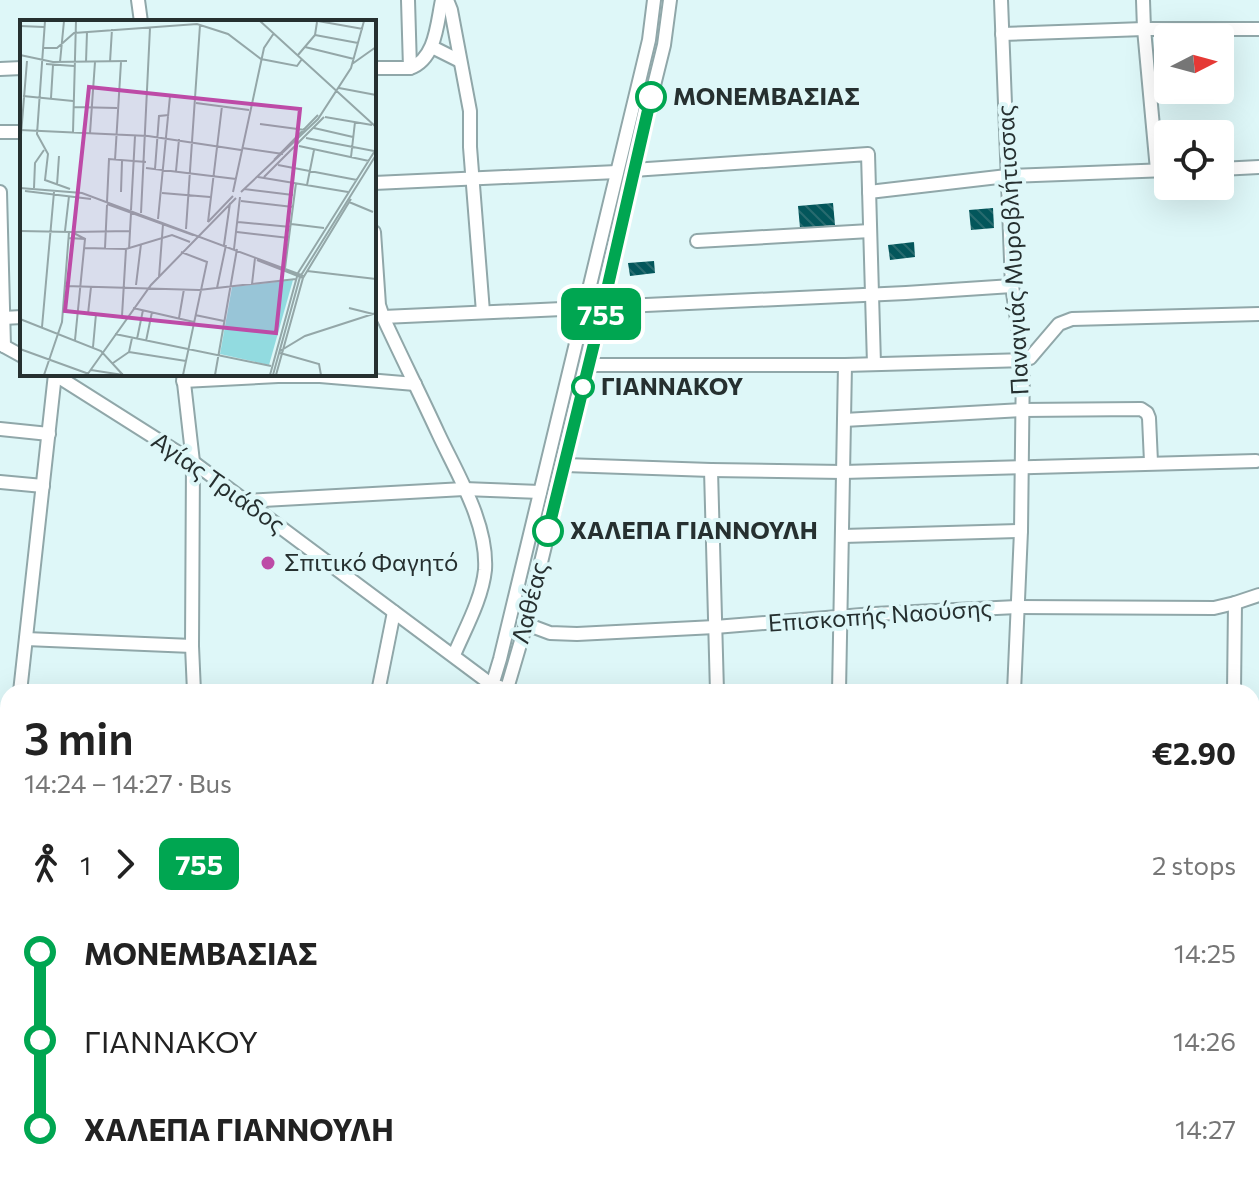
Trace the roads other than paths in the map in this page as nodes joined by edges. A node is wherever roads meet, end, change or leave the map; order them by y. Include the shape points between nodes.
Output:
1 (138, 0) edge
2 (408, 0) edge
3 (444, 0) edge
4 (654, 0) edge
5 (670, 0) edge
6 (1001, 0) edge
7 (1143, 0) edge
8 (141, 20) edge
9 (1144, 29) junction
10 (1259, 29) edge
11 (1002, 34) junction
12 (432, 47) junction
13 (460, 61) junction
14 (20, 68) edge
15 (376, 68) edge
16 (410, 68) junction
17 (0, 69) edge
18 (1156, 120) edge
19 (1259, 167) edge
20 (1234, 168) edge
21 (633, 170) junction
22 (1154, 170) edge
23 (617, 172) junction
24 (1007, 176) junction
25 (473, 178) junction
26 (376, 183) edge
27 (0, 192) edge
28 (869, 192) junction
29 (870, 231) junction
30 (697, 241) dead end
31 (376, 263) edge
32 (1012, 286) junction
33 (872, 295) junction
34 (603, 307) junction
35 (584, 308) junction
36 (379, 309) edge
37 (483, 312) junction
38 (1259, 314) edge
39 (20, 317) edge
40 (3, 318) junction
41 (2, 345) edge
42 (20, 355) edge
43 (1023, 360) junction
44 (874, 364) junction
45 (588, 365) junction
46 (845, 365) junction
47 (55, 376) edge
48 (58, 376) edge
49 (183, 378) edge
50 (415, 384) junction
51 (1021, 410) junction
52 (844, 420) junction
53 (0, 429) edge
54 (49, 434) junction
55 (1256, 461) dead end
56 (193, 462) junction
57 (1151, 462) junction
58 (565, 465) junction
59 (1021, 468) junction
60 (711, 470) junction
61 (843, 472) junction
62 (0, 482) edge
63 (43, 486) junction
64 (464, 489) junction
65 (540, 492) junction
66 (246, 501) junction
67 (1021, 531) junction
68 (843, 536) junction
69 (1259, 595) edge
70 (1235, 603) junction
71 (1017, 607) junction
72 (394, 612) junction
73 (841, 616) junction
74 (526, 624) junction
75 (715, 627) junction
76 (26, 639) junction
77 (192, 646) junction
78 (454, 655) junction
79 (21, 684) edge
80 (194, 684) edge
81 (380, 684) edge
82 (492, 684) edge
83 (501, 684) edge
84 (502, 684) edge
85 (717, 684) edge
86 (839, 684) edge
87 (1014, 684) edge
88 (1234, 684) edge

1 - 8 street
2 - 16 street
3 - 12 street
3 - 13 street via 451,10
4 - 23 street, Λαθέας
5 - 21 street, Λαθέας
6 - 11 street, Παναγιάς Μυροβλήτισσας
7 - 9 street
9 - 10 street
9 - 11 street
9 - 18 street
11 - 24 street, Παναγιάς Μυροβλήτισσας
12 - 13 street
12 - 16 street via 423,62
13 - 25 street via 470,111
14 - 17 street
15 - 16 street
19 - 20 street
21 - 28 street via 868,154
21 - 34 street, Λαθέας
22 - 24 street
23 - 25 street
23 - 35 street, Λαθέας
24 - 28 street
24 - 32 street, Παναγιάς Μυροβλήτισσας
25 - 26 street
25 - 37 street
27 - 40 street
28 - 29 street
29 - 30 street
29 - 33 street
31 - 36 street
32 - 33 street
32 - 43 street, Παναγιάς Μυροβλήτισσας
33 - 34 street
33 - 44 street
34 - 45 street, Λαθέας
35 - 37 street
35 - 65 street, Λαθέας
36 - 37 street
36 - 50 street
38 - 43 street via 1072,319 1059,324
39 - 40 street
40 - 41 street
41 - 42 street
43 - 44 street
43 - 51 street, Παναγιάς Μυροβλήτισσας
44 - 46 street
45 - 46 street
45 - 58 street, Λαθέας
46 - 52 street
47 - 54 street
48 - 56 street, Αγίας Τριάδος
49 - 50 street via 306,376
49 - 56 street
50 - 64 street
51 - 52 street
51 - 57 street via 1141,409 1149,418
51 - 59 street, Παναγιάς Μυροβλήτισσας
52 - 61 street
53 - 54 street
54 - 63 street
55 - 57 street
56 - 66 street, Αγίας Τριάδος
56 - 77 street
57 - 59 street
58 - 60 street
58 - 74 street, Λαθέας
59 - 61 street
59 - 67 street, Παναγιάς Μυροβλήτισσας
60 - 61 street
60 - 75 street
61 - 68 street
62 - 63 street
63 - 76 street
64 - 65 street
64 - 66 street
64 - 78 street via 482,532 485,572
65 - 83 street, Λαθέας
66 - 72 street, Αγίας Τριάδος
67 - 68 street
67 - 71 street, Παναγιάς Μυροβλήτισσας
68 - 73 street
69 - 70 street, Επισκοπής Ναούσης
70 - 71 street, Επισκοπής Ναούσης via 1214,608
70 - 88 street
71 - 73 street, Επισκοπής Ναούσης
71 - 87 street, Παναγιάς Μυροβλήτισσας
72 - 78 street, Αγίας Τριάδος
72 - 81 street
73 - 75 street, Επισκοπής Ναούσης
73 - 86 street
74 - 75 street, Επισκοπής Ναούσης via 550,633 577,634
74 - 84 street, Λαθέας
75 - 85 street
76 - 77 street
76 - 79 street
77 - 80 street
78 - 82 street, Αγίας Τριάδος

